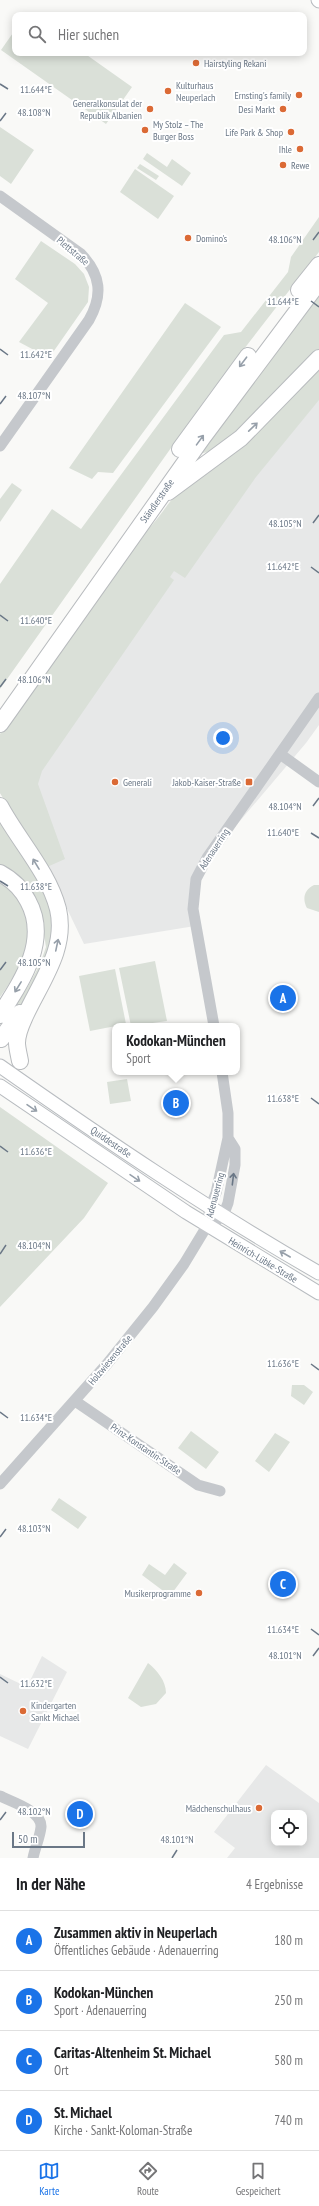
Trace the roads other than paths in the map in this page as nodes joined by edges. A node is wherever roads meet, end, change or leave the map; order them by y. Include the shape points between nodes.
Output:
1 (0, 196) edge
2 (319, 265) edge
3 (319, 282) edge
4 (319, 358) edge
5 (0, 446) edge
6 (161, 494) junction
7 (319, 698) edge
8 (0, 706) edge
9 (0, 724) edge
10 (280, 754) junction
11 (319, 782) edge
12 (0, 806) edge
13 (0, 873) edge
14 (36, 993) junction
15 (3, 1008) edge
16 (213, 1023) edge
17 (1, 1040) edge
18 (20, 1061) joint
19 (0, 1066) edge
20 (222, 1075) edge
21 (0, 1086) edge
22 (33, 1089) junction
23 (228, 1138) junction
24 (210, 1208) junction
25 (223, 1216) junction
26 (207, 1226) junction
27 (319, 1273) edge
28 (319, 1293) edge
29 (75, 1401) junction
30 (0, 1484) edge
31 (220, 1491) dead end
32 (0, 1796) edge
33 (33, 1858) edge

1 - 5 street, Plettstraße via 81,254 92,266 98,286 96,308 89,320
2 -> 8 highway, Ständlerstraße via 194,430
6 -> 3 highway, Ständlerstraße via 244,379
6 -> 4 highway via 170,492 241,438
6 - 9 highway, Ständlerstraße
7 - 10 street, Adenauerring
10 - 11 street
10 - 16 street, Adenauerring via 206,858 196,879 193,909
14 -> 12 highway via 51,967 58,945 58,910 45,878
13 -> 15 highway via 22,890 33,911 36,925 30,962
14 - 17 highway
14 - 18 highway via 20,1028 17,1042
18 - 22 main road
19 - 22 main road, Quiddestraße
20 - 23 street, Adenauerring via 228,1113
21 -> 26 main road, Quiddestraße
22 - 24 main road, Quiddestraße
23 - 24 street, Adenauerring via 216,1194
25 -> 23 street, Adenauerring via 235,1165 235,1149
24 - 25 main road, Quiddestraße
24 - 26 street, Adenauerring
25 - 26 street, Adenauerring
27 -> 25 main road, Heinrich-Lübke-Straße
26 - 28 main road, Heinrich-Lübke-Straße
26 - 29 street, Holzwiesenstraße via 184,1264 156,1302
29 - 30 street, Holzwiesenstraße
29 - 31 street, Prinz-Konstantin-Straße via 198,1485
32 - 33 street via 32,1813 39,1820 41,1826

